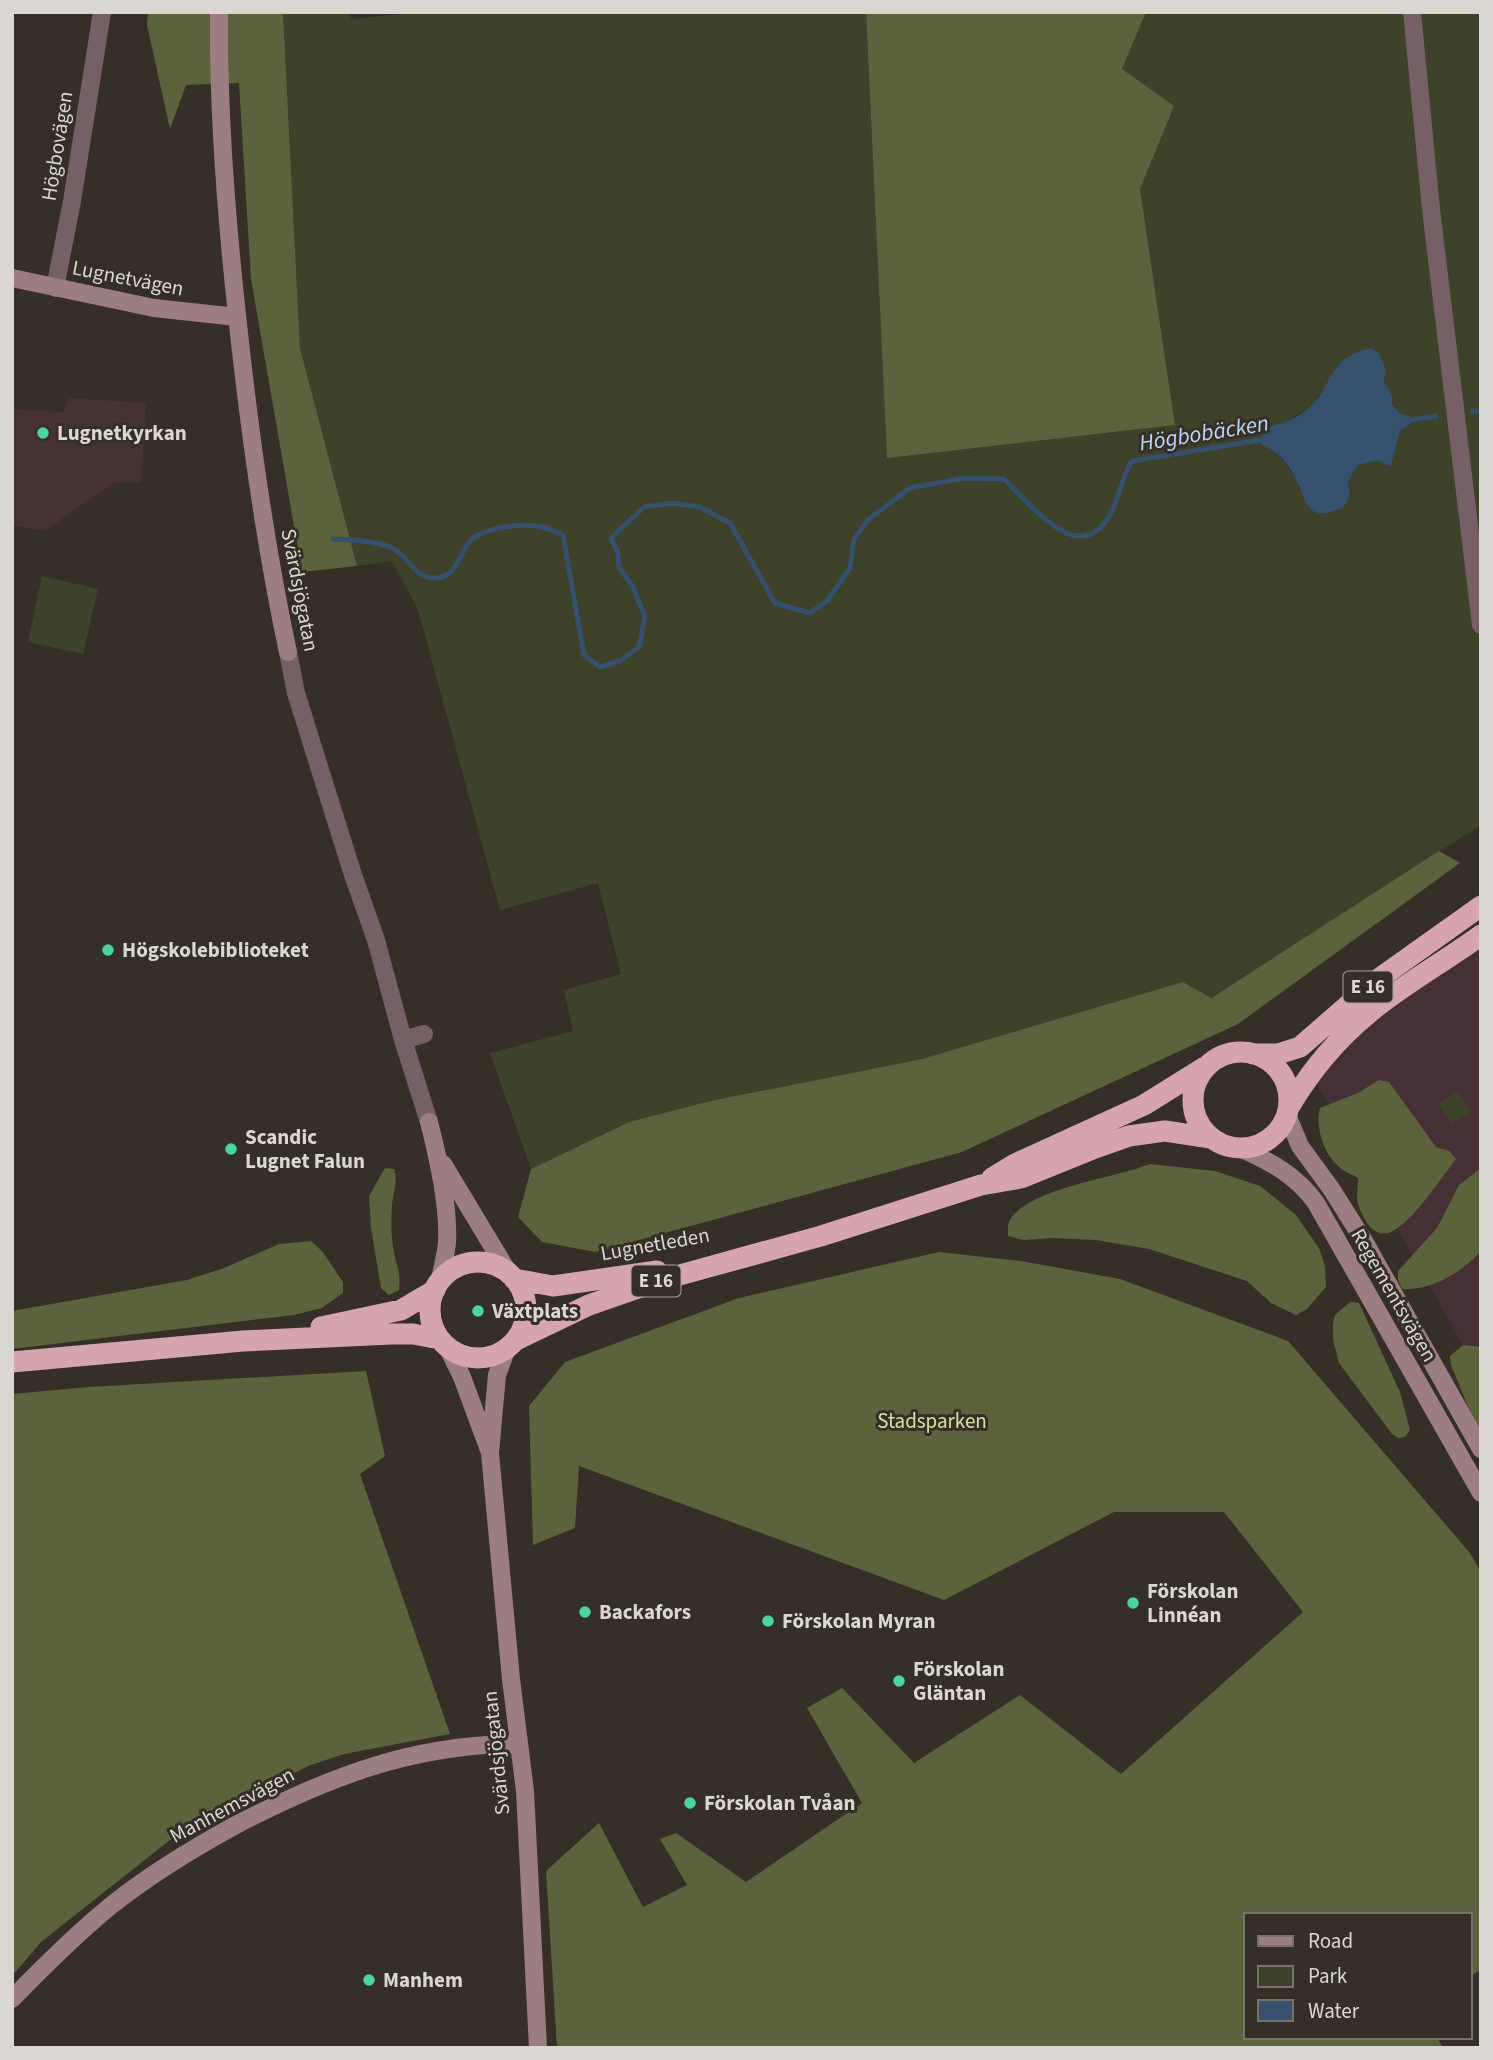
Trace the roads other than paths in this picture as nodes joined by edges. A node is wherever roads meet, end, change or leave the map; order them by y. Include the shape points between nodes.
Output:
1 (102, 12) edge
2 (219, 12) edge
3 (1412, 12) edge
4 (12, 278) edge
5 (55, 288) junction
6 (237, 317) junction
7 (1481, 625) edge
8 (1481, 906) edge
9 (1481, 935) edge
10 (424, 1034) dead end
11 (403, 1040) junction
12 (1253, 1054) junction
13 (1208, 1065) junction
14 (1288, 1112) junction
15 (1211, 1138) junction
16 (1240, 1148) junction
17 (438, 1157) junction
18 (981, 1185) junction
19 (803, 1241) junction
20 (511, 1276) junction
21 (437, 1285) junction
22 (243, 1341) junction
23 (444, 1344) junction
24 (512, 1344) junction
25 (12, 1362) edge
26 (1481, 1449) edge
27 (490, 1453) junction
28 (1481, 1493) edge
29 (518, 1744) junction
30 (12, 1999) edge
31 (538, 2048) edge

1 - 5 street, Högbovägen
2 - 6 street, Svärdsjögatan via 225,207
3 - 7 street
4 - 5 street, Lugnetvägen
5 - 6 street, Lugnetvägen via 154,308
6 - 11 street, Svärdsjögatan via 260,500 296,693 376,940
8 - 12 highway, E 16 via 1377,980 1300,1047 1278,1054
9 - 14 highway, E 16 via 1354,1025 1326,1056
10 - 11 street
11 - 17 street, Svärdsjögatan
12 - 13 highway, E 16 via 1227,1054
12 - 14 highway via 1281,1073 1287,1085
13 - 15 highway via 1196,1083 1193,1100 1197,1121
13 - 18 highway, Lugnetleden / E 16 via 1144,1105 1015,1164
14 - 16 highway, E 16 via 1268,1140
14 - 26 street, Regementsvägen via 1300,1146 1364,1241
15 - 16 highway, E 16
15 - 18 highway, Lugnetleden / E 16 via 1148,1132 1095,1147 1021,1178
16 - 28 street, Regementsvägen via 1277,1165 1317,1203
17 - 20 street, Svärdsjögatan
17 - 21 street, Svärdsjögatan via 447,1242
18 - 19 highway, Lugnetleden / E 16
19 - 20 highway, Lugnetleden / E 16 via 634,1276 553,1286
19 - 24 highway, Lugnetleden / E 16 via 589,1305
20 - 21 highway, E 16 via 491,1263 472,1262 454,1268
20 - 24 highway via 526,1304 525,1323
21 - 22 highway, E 16 via 401,1310
21 - 23 highway via 430,1316 435,1334
22 - 23 highway, E 16 via 413,1334
22 - 25 highway, E 16
23 - 24 highway, E 16 via 465,1357 484,1358 502,1353
23 - 27 street, Svärdsjögatan
24 - 27 street, Svärdsjögatan via 497,1376
27 - 29 street, Svärdsjögatan
29 - 30 street, Manhemsvägen via 466,1746 393,1759 270,1807 199,1844 114,1903
29 - 31 street, Svärdsjögatan via 525,1791

